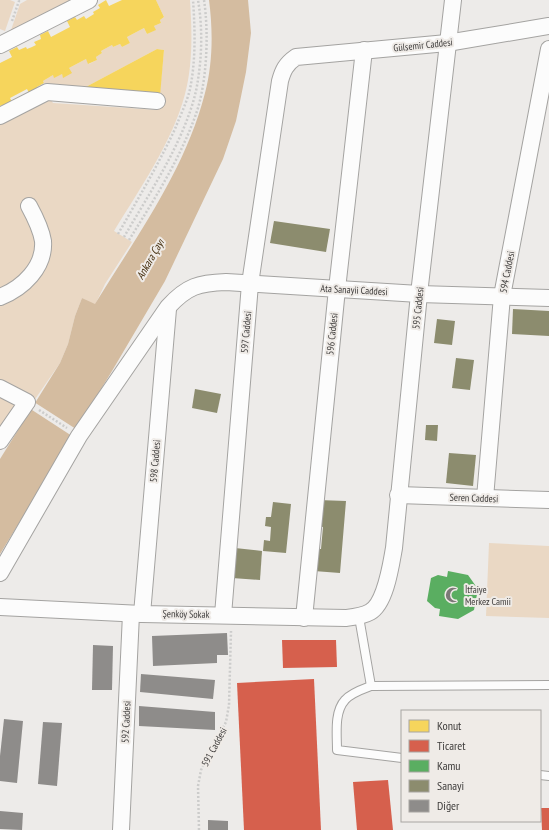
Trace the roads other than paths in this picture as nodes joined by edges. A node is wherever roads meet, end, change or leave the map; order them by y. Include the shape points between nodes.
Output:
1 (89, 0) edge
2 (453, 0) edge
3 (549, 26) edge
4 (447, 43) junction
5 (0, 45) edge
6 (549, 48) edge
7 (364, 50) junction
8 (296, 57) joint
9 (157, 101) dead end
10 (0, 116) edge
11 (29, 206) dead end
12 (250, 284) junction
13 (337, 289) junction
14 (419, 294) junction
15 (502, 296) junction
16 (0, 297) edge
17 (549, 298) edge
18 (168, 307) junction
19 (0, 388) edge
20 (0, 441) edge
21 (398, 496) junction
22 (485, 498) junction
23 (549, 500) edge
24 (0, 573) edge
25 (0, 607) edge
26 (136, 614) junction
27 (365, 614) junction
28 (227, 615) junction
29 (304, 618) junction
30 (549, 685) edge
31 (371, 686) junction
32 (401, 758) edge
33 (121, 830) edge

1 - 5 street
2 - 4 street, 595 Caddesi
3 - 4 street, Gülsemir Caddesi
4 - 7 street, Gülsemir Caddesi
4 - 14 street, 595 Caddesi
6 - 15 street, 594 Caddesi
7 - 8 street, Gülsemir Caddesi
7 - 13 street, 596 Caddesi
8 - 12 street, 597 Caddesi via 283,70 280,81
9 - 10 street via 47,92
11 - 16 street via 43,240 43,254 37,268 26,281
12 - 13 street, Ata Sanayii Caddesi
12 - 18 street, Ata Sanayii Caddesi via 206,283 189,288
12 - 28 street, 597 Caddesi
13 - 14 street, Ata Sanayii Caddesi
13 - 29 street, 596 Caddesi
14 - 15 street, Ata Sanayii Caddesi
14 - 21 street, 595 Caddesi
15 - 17 street, Ata Sanayii Caddesi
15 - 22 street, 594 Caddesi
18 - 24 street, Ata Sanayii Caddesi via 79,436
18 - 26 street, 598 Caddesi
19 - 20 street via 27,402
21 - 22 street, Seren Caddesi
21 - 27 street, 595 Caddesi via 391,566 382,595
22 - 23 street, Seren Caddesi
25 - 26 street, Şenköy Sokak
26 - 28 street, Şenköy Sokak
26 - 33 street, 592 Caddesi
27 - 29 street, Şenköy Sokak via 346,618
27 - 31 lane
28 - 29 street, Şenköy Sokak
30 - 31 lane
31 - 32 lane via 346,699 339,710 338,750

